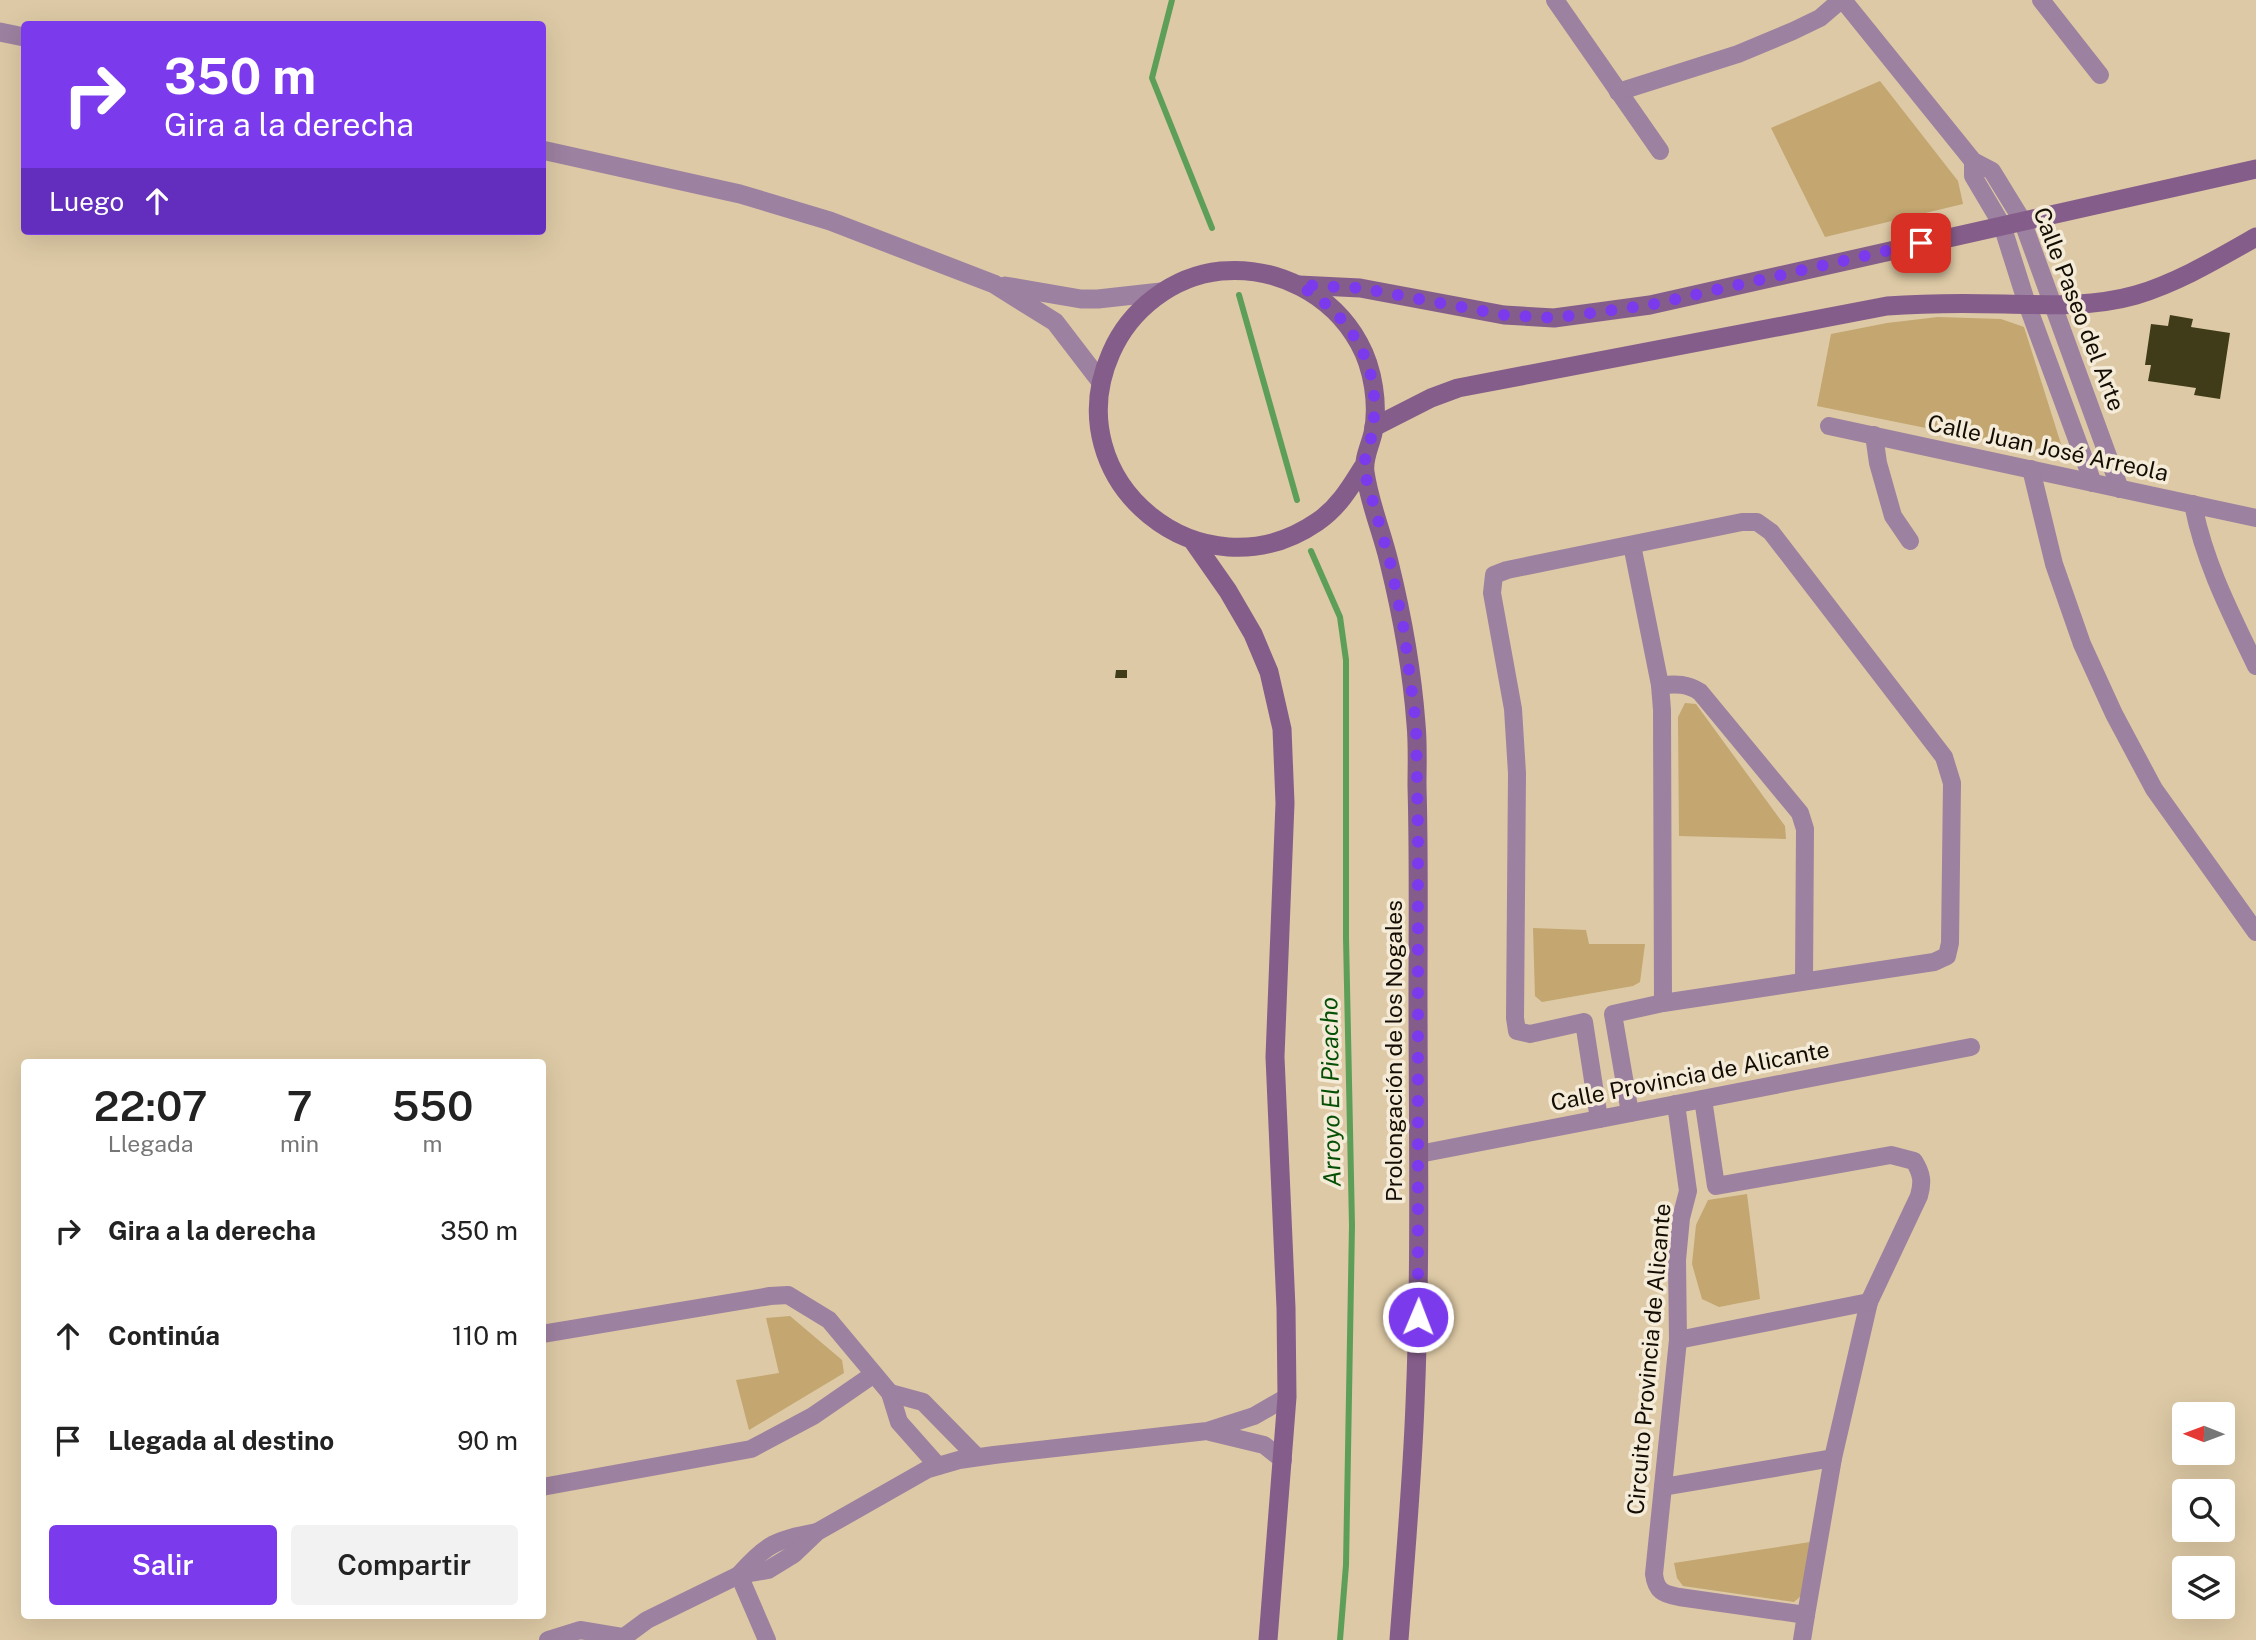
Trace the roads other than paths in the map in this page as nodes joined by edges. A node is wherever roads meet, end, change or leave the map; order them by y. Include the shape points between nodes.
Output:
1 (1555, 0) edge
2 (1842, 0) edge
3 (2040, 0) edge
4 (0, 32) edge
5 (21, 36) edge
6 (2100, 75) dead end
7 (1618, 92) junction
8 (546, 151) edge
9 (1660, 151) dead end
10 (1973, 161) junction
11 (2256, 169) edge
12 (2022, 220) junction
13 (2002, 225) junction
14 (2256, 237) edge
15 (994, 284) junction
16 (1300, 285) junction
17 (1161, 292) junction
18 (2027, 304) junction
19 (2054, 305) junction
20 (1101, 383) junction
21 (2095, 420) junction
22 (2073, 425) junction
23 (1829, 426) dead end
24 (1374, 427) junction
25 (1874, 436) junction
26 (1363, 467) junction
27 (2031, 469) junction
28 (2093, 483) junction
29 (2120, 489) junction
30 (2193, 504) junction
31 (2256, 518) edge
32 (1193, 541) junction
33 (1910, 541) dead end
34 (1632, 545) junction
35 (2256, 666) edge
36 (1660, 685) junction
37 (2256, 932) edge
38 (1804, 981) junction
39 (1663, 1003) junction
40 (1613, 1014) junction
41 (1584, 1022) junction
42 (1971, 1046) dead end
43 (1703, 1098) junction
44 (1676, 1104) junction
45 (1630, 1113) junction
46 (1599, 1119) junction
47 (1419, 1154) junction
48 (1716, 1186) junction
49 (1688, 1191) junction
50 (1869, 1302) junction
51 (546, 1333) edge
52 (1678, 1340) junction
53 (874, 1374) junction
54 (890, 1393) junction
55 (1287, 1397) junction
56 (1207, 1431) junction
57 (976, 1457) junction
58 (1833, 1458) junction
59 (1283, 1460) junction
60 (938, 1466) junction
61 (546, 1486) edge
62 (1663, 1487) junction
63 (739, 1575) junction
64 (1806, 1615) junction
65 (621, 1638) edge
66 (548, 1640) edge
67 (767, 1640) edge
68 (1268, 1640) edge
69 (1399, 1640) edge
70 (1802, 1640) edge

1 - 7 street
2 - 7 street via 1820,18 1738,54
2 - 10 street, Calle Paseo del Arte
3 - 6 street
4 - 5 street
7 - 9 street
8 - 15 street via 740,194 830,222
10 - 12 street, Calle Paseo del Arte via 1992,171
10 - 13 street, Calle Paseo del Arte via 1973,176
11 - 12 main road
12 - 13 main road
12 - 19 street, Calle Paseo del Arte
13 - 16 main road via 1650,305 1554,318 1504,315 1360,288
13 - 18 street, Calle Paseo del Arte
14 - 19 main road via 2166,285 2134,296
15 - 17 street via 1081,299
15 - 20 street via 1055,322
16 - 17 main road via 1273,274 1244,270 1187,279
16 - 24 main road via 1334,310 1360,344 1374,384
17 - 20 main road via 1122,331
18 - 19 main road
18 - 22 street, Calle Paseo del Arte
18 - 24 main road via 1887,306 1668,347 1458,388
19 - 21 street, Calle Paseo del Arte
20 - 32 main road via 1101,432 1118,479 1150,517
21 - 22 street
21 - 29 street, Calle Paseo del Arte
22 - 28 street, Calle Paseo del Arte
23 - 25 street, Calle Juan José Arreola
24 - 26 main road
25 - 27 street, Calle Juan José Arreola
25 - 33 street via 1892,516
26 - 32 main road via 1329,512 1292,537 1260,546 1226,548
26 - 47 main road, Prolongación de los Nogales via 1390,562 1416,724
27 - 28 street, Calle Juan José Arreola
27 - 37 street via 2054,564 2113,714 2154,789
28 - 29 street, Calle Juan José Arreola
29 - 30 street, Calle Juan José Arreola
30 - 31 street, Calle Juan José Arreola
30 - 35 street via 2209,564
32 - 55 main road via 1253,634 1269,672 1282,729 1285,803 1275,1057
34 - 36 street
34 - 38 street via 1757,522 1771,532 1944,757 1952,783 1947,956 1934,962
34 - 41 street via 1507,570 1494,575 1492,593 1513,709 1517,773 1517,1031 1530,1034
36 - 38 street via 1691,685 1700,692 1800,813 1805,830
36 - 39 street
38 - 39 street
39 - 40 street
40 - 41 street
40 - 45 street
41 - 46 street
42 - 43 street, Calle Provincia de Alicante
43 - 44 street, Calle Provincia de Alicante
43 - 48 street
44 - 45 street, Calle Provincia de Alicante
44 - 49 street, Circuito Provincia de Alicante
45 - 46 street, Calle Provincia de Alicante
46 - 47 street, Calle Provincia de Alicante
47 - 69 main road, Prolongación de los Nogales via 1415,1409
48 - 49 street, Circuito Provincia de Alicante
48 - 50 street, Circuito Provincia de Alicante via 1891,1155 1914,1161 1923,1184
49 - 52 street, Circuito Provincia de Alicante via 1677,1260
50 - 52 street
50 - 58 street, Circuito Provincia de Alicante
51 - 53 street via 788,1295 829,1320
52 - 62 street, Circuito Provincia de Alicante
53 - 54 street
53 - 61 street via 813,1416 751,1449
54 - 57 street via 923,1402
54 - 60 street via 900,1422
55 - 56 street via 1254,1416
55 - 59 main road
56 - 57 street
56 - 59 street via 1252,1440
57 - 60 street
58 - 62 street
58 - 64 street, Circuito Provincia de Alicante
59 - 68 main road
60 - 63 street via 817,1532 768,1570
62 - 64 street, Circuito Provincia de Alicante via 1654,1574 1657,1589 1679,1597
63 - 65 street via 647,1620
63 - 67 street
64 - 70 street, Circuito Provincia de Alicante
65 - 66 street via 580,1630

